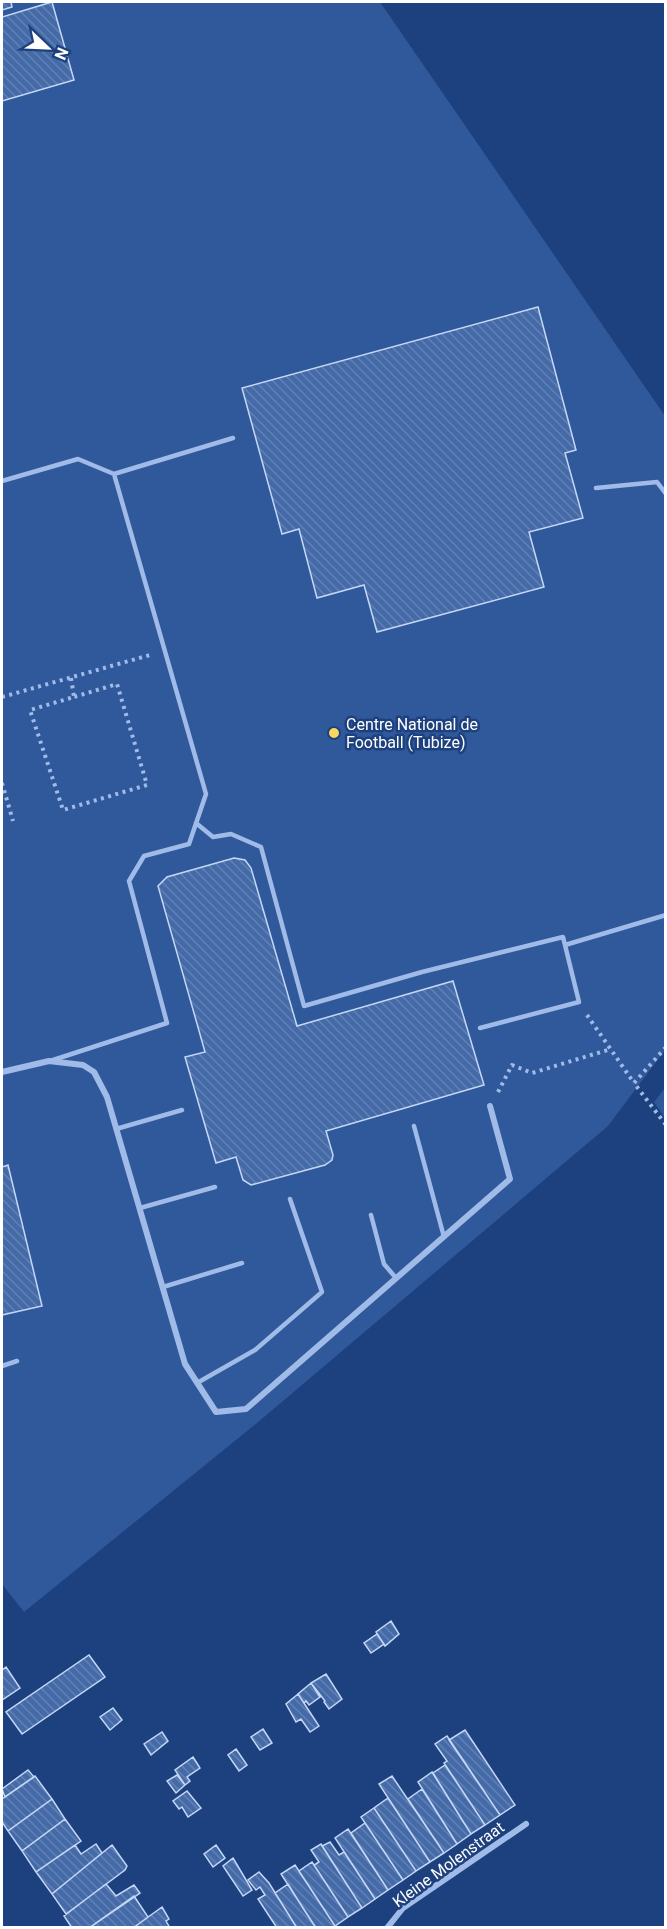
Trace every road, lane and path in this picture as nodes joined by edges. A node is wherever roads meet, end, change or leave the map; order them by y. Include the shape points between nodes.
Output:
1 (233, 438) dead end
2 (114, 474) junction
3 (2, 481) edge
4 (596, 488) dead end
5 (666, 494) edge
6 (165, 651) junction
7 (71, 678) junction
8 (74, 697) junction
9 (2, 698) edge
10 (2, 783) edge
11 (13, 821) dead end
12 (196, 823) junction
13 (666, 915) edge
14 (565, 945) junction
15 (579, 1002) junction
16 (480, 1028) dead end
17 (666, 1047) edge
18 (610, 1050) junction
19 (49, 1061) junction
20 (2, 1072) edge
21 (634, 1083) junction
22 (490, 1106) joint
23 (182, 1110) dead end
24 (666, 1125) edge
25 (414, 1126) dead end
26 (116, 1129) junction
27 (215, 1187) dead end
28 (290, 1199) dead end
29 (140, 1208) junction
30 (371, 1215) dead end
31 (444, 1237) junction
32 (242, 1263) dead end
33 (396, 1278) junction
34 (163, 1287) junction
35 (17, 1361) dead end
36 (2, 1366) edge
37 (197, 1383) junction
38 (526, 1824) dead end
39 (387, 1928) edge

1 - 2 lane
2 - 3 lane via 78,459
2 - 6 lane
4 - 5 lane via 657,482
6 - 7 path
6 - 12 lane via 206,794
7 - 8 path
7 - 9 path
8 - 8 path via 30,710 63,810 147,785 117,684
10 - 11 path
12 - 14 lane via 213,837 231,834 261,847 304,1006 563,937
12 - 19 lane via 189,844 144,856 129,881 167,1023
13 - 14 lane
14 - 15 lane
15 - 16 lane
15 - 18 path
17 - 21 path
18 - 21 path
18 - 22 path via 532,1073 512,1065
19 - 20 street
19 - 26 street via 83,1065 94,1072 107,1097
21 - 24 path
22 - 31 street via 510,1179
23 - 26 lane
25 - 31 lane
26 - 29 street
27 - 29 lane
28 - 37 lane via 322,1292 255,1350
29 - 34 street
30 - 33 lane via 384,1264
31 - 33 street
32 - 34 lane
33 - 37 street via 246,1409 216,1412
34 - 37 street via 185,1364
35 - 36 lane
38 - 39 street, Kleine Molenstraat via 404,1908

